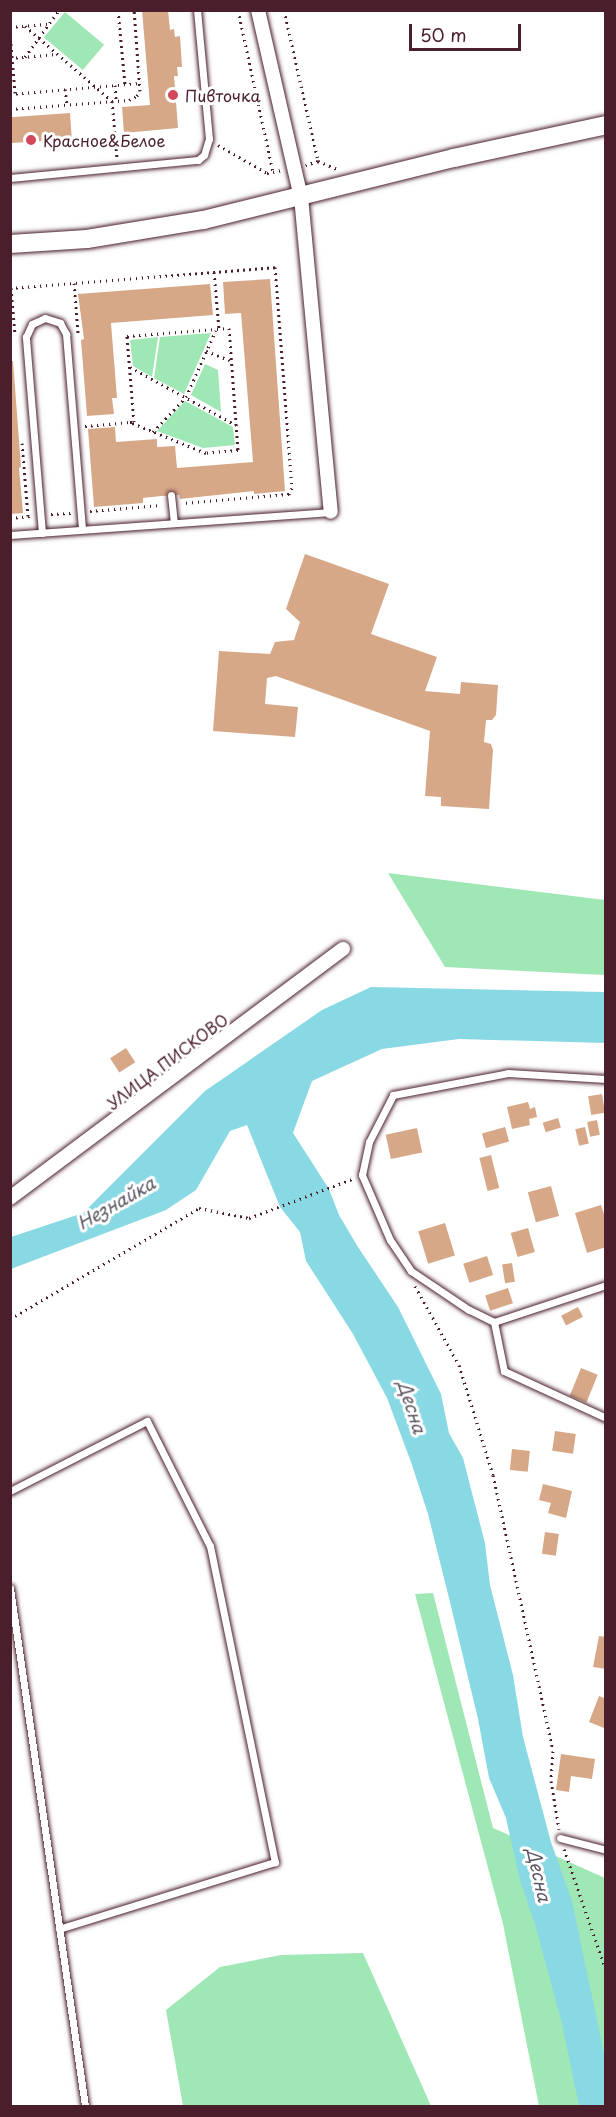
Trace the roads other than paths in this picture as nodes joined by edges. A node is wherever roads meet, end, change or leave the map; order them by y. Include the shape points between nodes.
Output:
1 (197, 10) edge
2 (258, 10) edge
3 (606, 125) edge
4 (10, 178) edge
5 (301, 197) junction
6 (10, 244) edge
7 (171, 495) dead end
8 (331, 512) joint
9 (174, 523) junction
10 (82, 529) junction
11 (42, 533) junction
12 (10, 535) edge
13 (343, 949) dead end
14 (606, 1079) edge
15 (10, 1198) edge
16 (606, 1285) edge
17 (494, 1322) junction
18 (606, 1418) edge
19 (10, 1491) edge
20 (10, 1588) edge
21 (560, 1838) road end
22 (606, 1850) edge
23 (59, 1929) junction
24 (85, 2106) edge

1 - 4 lane via 208,148 198,160
2 - 5 street
3 - 5 street
5 - 6 street via 203,220 87,239
5 - 8 street
7 - 9 lane
8 - 9 lane
9 - 10 lane
10 - 11 lane
10 - 11 lane via 66,334 60,323 45,318 32,324 26,337
11 - 12 lane
13 - 15 street, УЛИЦА ПИСКОВО
14 - 17 lane via 508,1073 393,1095 369,1142 362,1175 390,1240 411,1271
16 - 17 lane
17 - 18 lane via 504,1371
19 - 23 lane via 147,1421 210,1546 276,1862
20 - 23 lane
21 - 22 lane
23 - 24 lane

